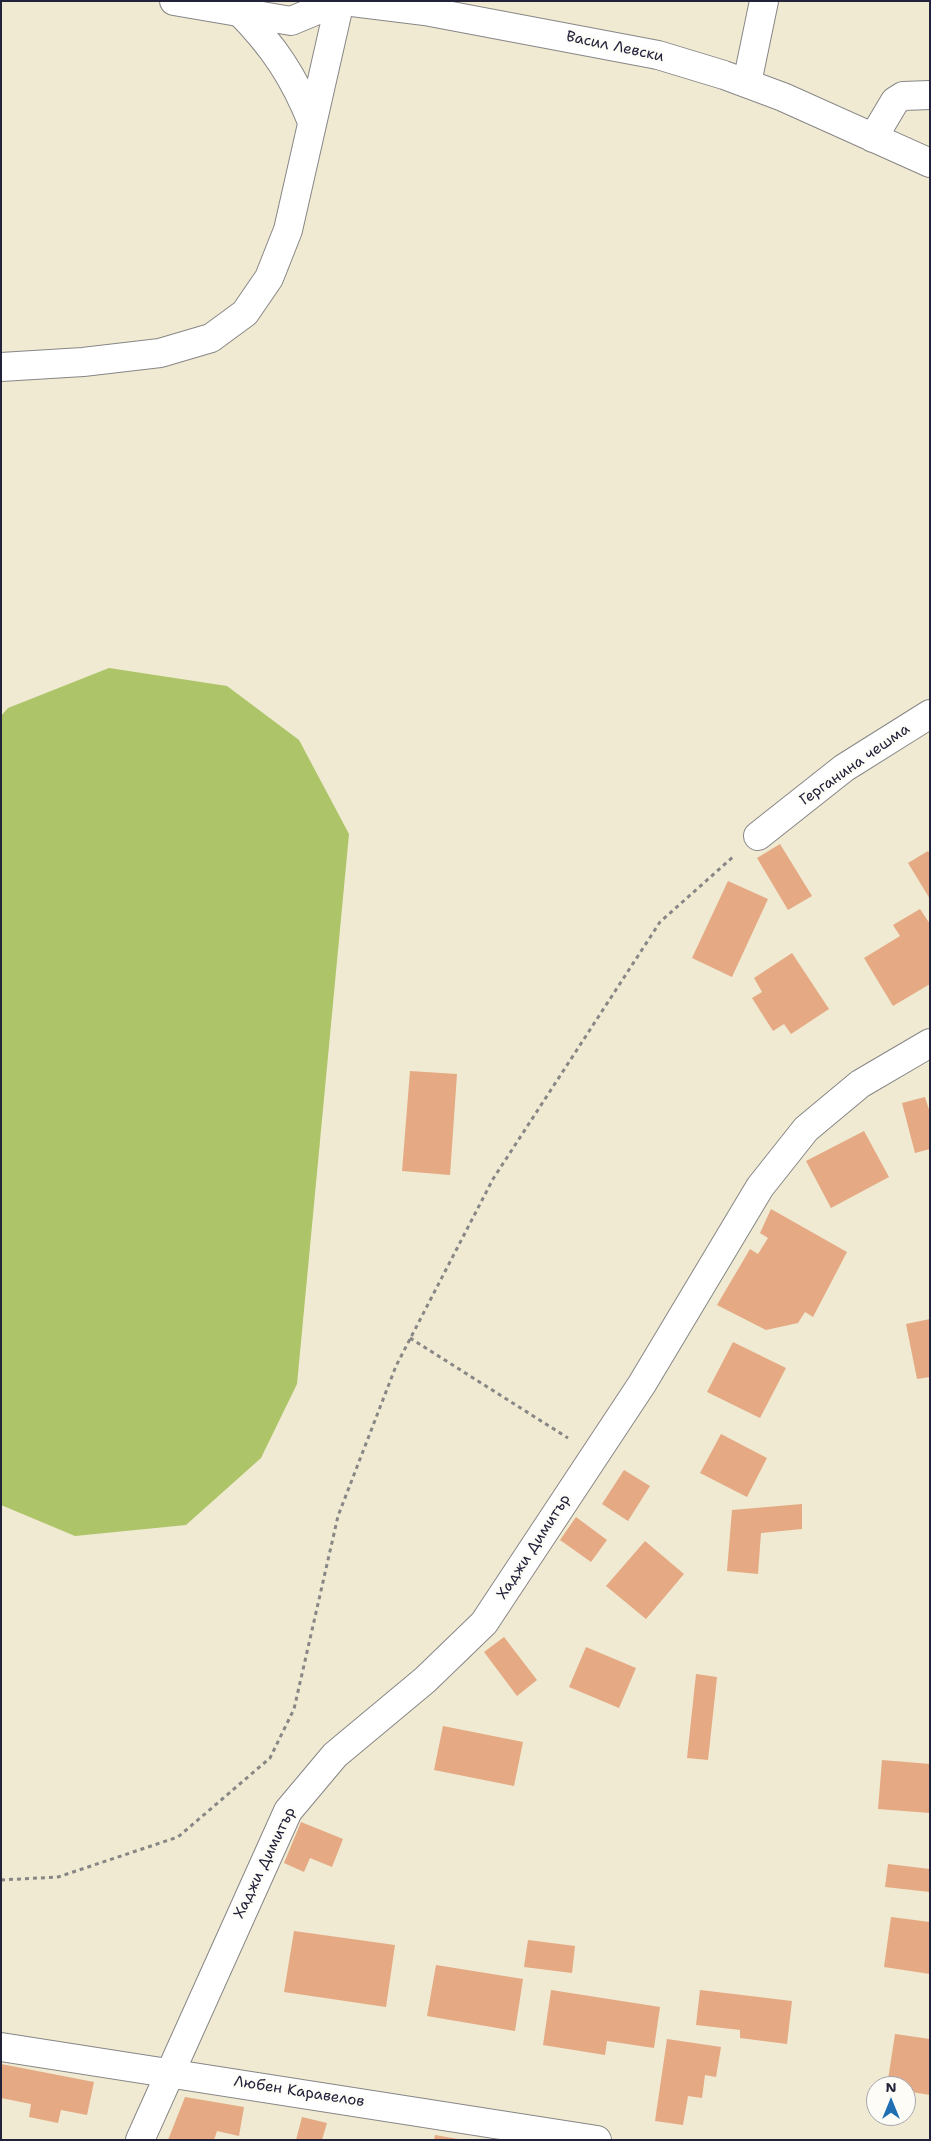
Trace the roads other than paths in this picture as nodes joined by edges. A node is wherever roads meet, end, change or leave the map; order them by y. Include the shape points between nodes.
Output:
1 (174, 1) edge
2 (339, 1) edge
3 (344, 1) edge
4 (764, 1) edge
5 (240, 12) junction
6 (747, 83) junction
7 (930, 95) edge
8 (312, 122) junction
9 (873, 138) junction
10 (930, 163) edge
11 (1, 367) edge
12 (930, 714) edge
13 (758, 836) road end
14 (930, 1043) edge
15 (1, 2046) edge
16 (169, 2072) junction
17 (140, 2140) edge
18 (597, 2140) edge

1 - 5 main road
2 - 5 main road via 291,21
2 - 8 main road
3 - 6 main road, Васил Левски via 425,11 658,55
4 - 6 main road
5 - 8 main road via 283,62
6 - 9 main road, Васил Левски
7 - 9 main road via 903,96 895,101
8 - 11 main road via 288,230 269,278 245,313 211,338 160,353
9 - 10 main road, Васил Левски
12 - 13 main road, Герганина чешма via 844,768
14 - 16 main road, Хаджи Димитър via 860,1084 800,1136 760,1187 642,1384 484,1623 424,1680 335,1756 288,1811
15 - 16 main road, Любен Каравелов
16 - 17 main road, Хаджи Димитър
16 - 18 main road, Любен Каравелов

